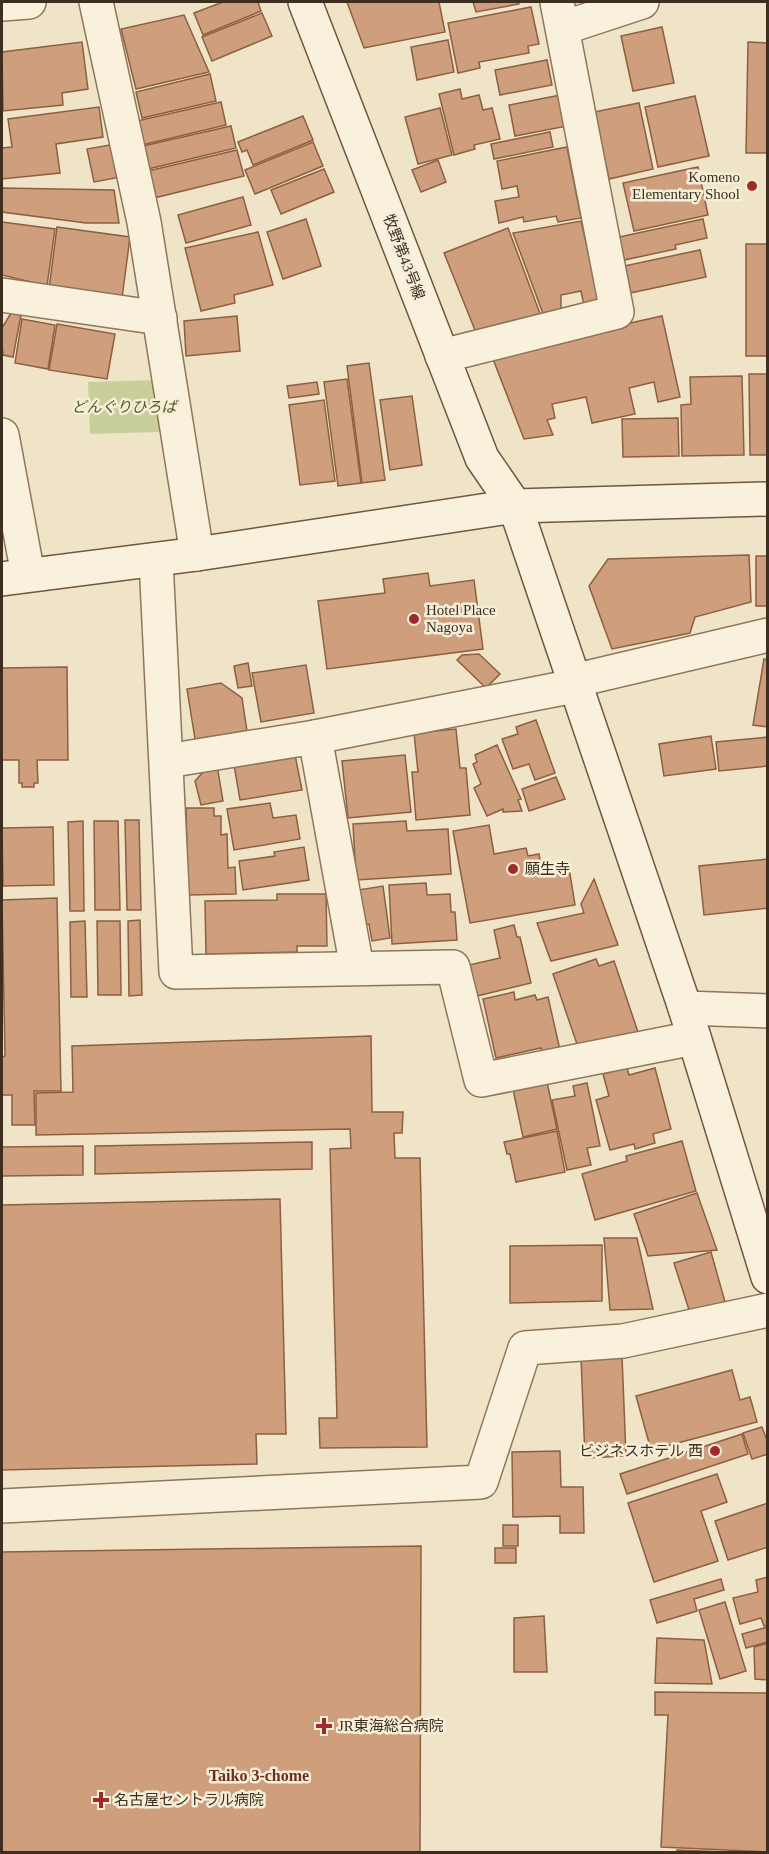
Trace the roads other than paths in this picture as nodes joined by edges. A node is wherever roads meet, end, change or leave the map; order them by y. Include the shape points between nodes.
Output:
1 (29, 2) edge
2 (96, 2) edge
3 (305, 2) edge
4 (642, 2) edge
5 (2, 4) edge
6 (560, 15) edge
7 (2, 295) edge
8 (160, 318) junction
9 (442, 356) junction
10 (2, 437) edge
11 (768, 500) edge
12 (515, 506) junction
13 (197, 554) junction
14 (156, 560) junction
15 (15, 577) edge
16 (768, 634) edge
17 (573, 683) junction
18 (315, 737) junction
19 (167, 761) junction
20 (357, 968) junction
21 (768, 1011) edge
22 (689, 1023) junction
23 (768, 1277) edge
24 (768, 1310) edge
25 (2, 1506) edge

1 - 5 street
2 - 8 street via 144,222
3 - 9 street, 牧野第43号線
4 - 6 street
6 - 9 street via 617,312
7 - 8 street
8 - 13 street
9 - 12 street, 牧野第43号線 via 482,458
10 - 15 street
11 - 12 street
12 - 13 street
12 - 17 street, 牧野第43号線
13 - 14 street
14 - 15 street
14 - 19 street
16 - 17 street
17 - 18 street
17 - 22 street, 牧野第43号線
18 - 19 street
18 - 20 street
19 - 20 street via 176,972
20 - 22 street via 453,967 481,1080
21 - 22 street
22 - 23 street, 牧野第43号線
24 - 25 street via 623,1341 525,1348 481,1482

